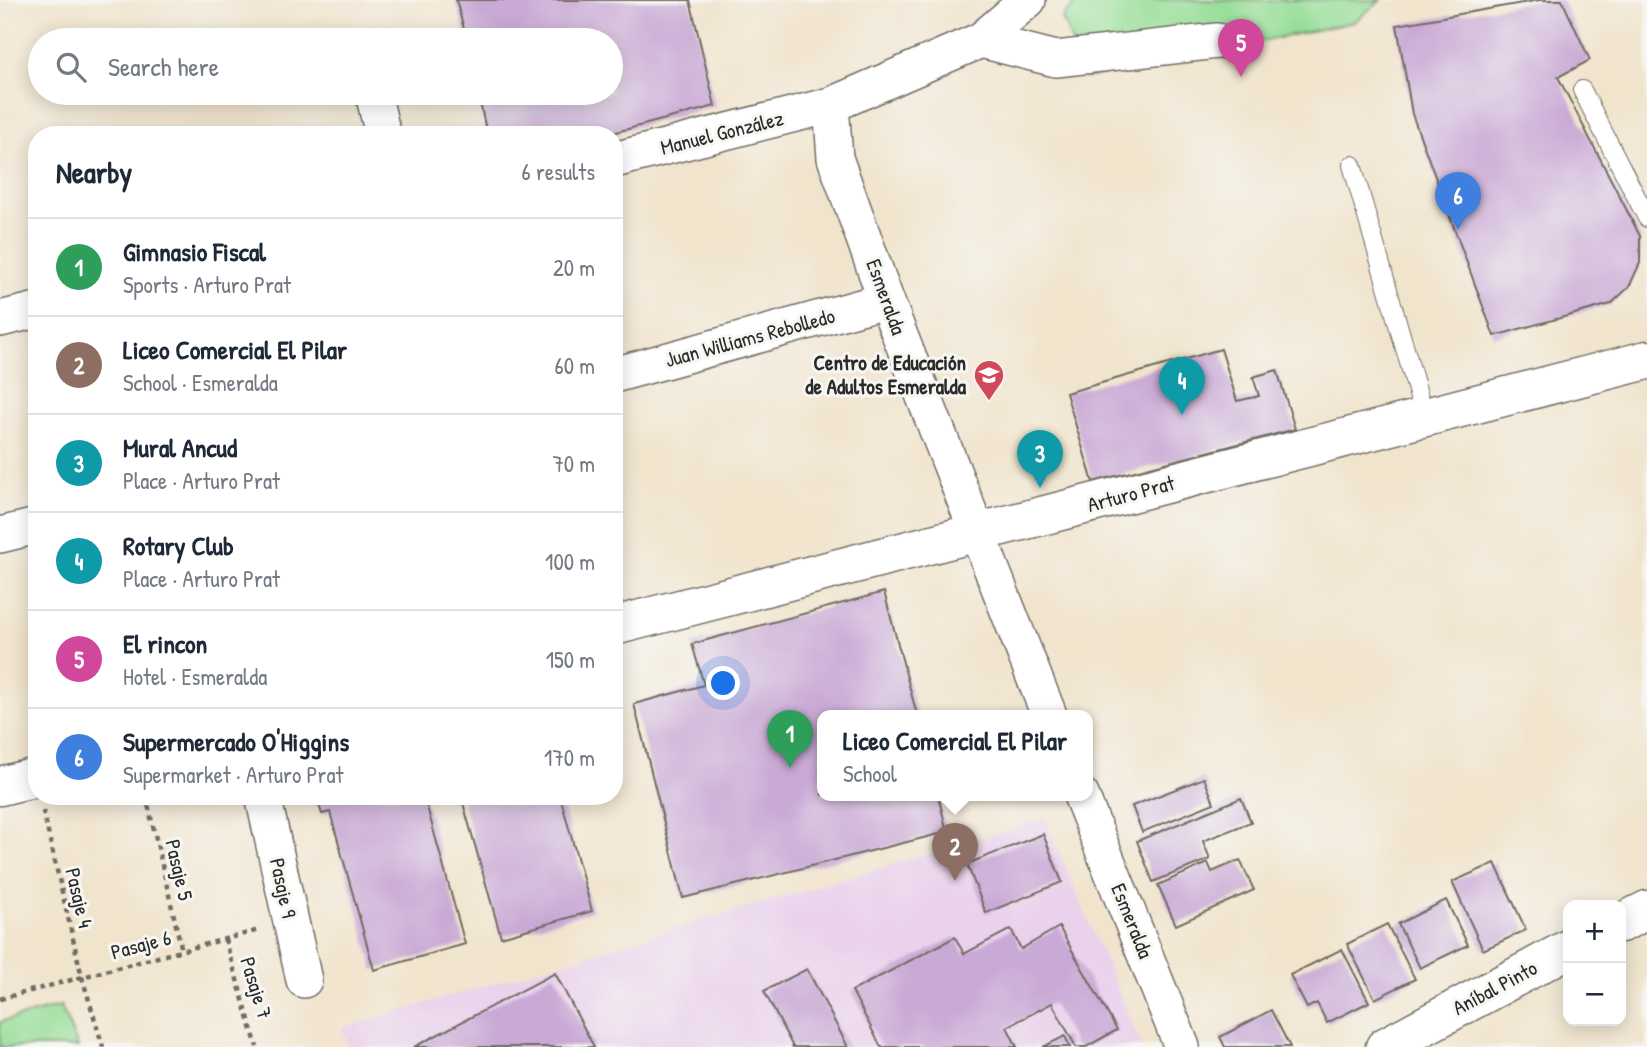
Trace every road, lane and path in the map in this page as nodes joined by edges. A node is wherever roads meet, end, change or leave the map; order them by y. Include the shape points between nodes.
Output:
1 (1028, 0) edge
2 (981, 40) junction
3 (1217, 41) dead end
4 (1582, 90) dead end
5 (376, 105) edge
6 (831, 106) junction
7 (381, 126) edge
8 (623, 158) edge
9 (1352, 165) dead end
10 (1647, 218) edge
11 (886, 300) junction
12 (28, 312) edge
13 (0, 319) edge
14 (1647, 360) edge
15 (623, 373) edge
16 (1424, 418) junction
17 (28, 528) edge
18 (977, 534) junction
19 (0, 535) edge
20 (623, 624) edge
21 (1047, 710) edge
22 (0, 786) edge
23 (28, 791) edge
24 (1083, 801) edge
25 (42, 805) edge
26 (148, 805) edge
27 (264, 805) edge
28 (1647, 910) edge
29 (1626, 920) edge
30 (290, 921) junction
31 (225, 939) junction
32 (182, 951) junction
33 (1563, 951) edge
34 (82, 977) junction
35 (304, 979) dead end
36 (0, 999) edge
37 (103, 1047) edge
38 (257, 1047) edge
39 (1182, 1047) edge
40 (1385, 1047) edge

1 - 2 street
2 - 3 street via 1056,59
2 - 6 street
4 - 10 lane
5 - 7 street
6 - 8 street, Manuel González
6 - 11 street, Esmeralda via 835,158
9 - 16 lane
11 - 15 street, Juan Williams Rebolledo
11 - 18 street, Esmeralda
12 - 13 street
14 - 16 main road, Arturo Prat
16 - 18 main road, Arturo Prat
17 - 19 street
18 - 20 main road, Arturo Prat
18 - 21 street, Esmeralda
22 - 23 main road
24 - 39 street, Esmeralda
25 - 34 path, Pasaje 4
26 - 32 path, Pasaje 5
27 - 30 street, Pasaje 9
28 - 29 main road
30 - 31 path, Pasaje 6
30 - 35 street, Pasaje 9
31 - 32 path, Pasaje 6
31 - 38 path, Pasaje 7
32 - 34 path, Pasaje 6
33 - 40 main road, Aníbal Pinto
34 - 36 path, Pasaje 6
34 - 37 path, Pasaje 4

